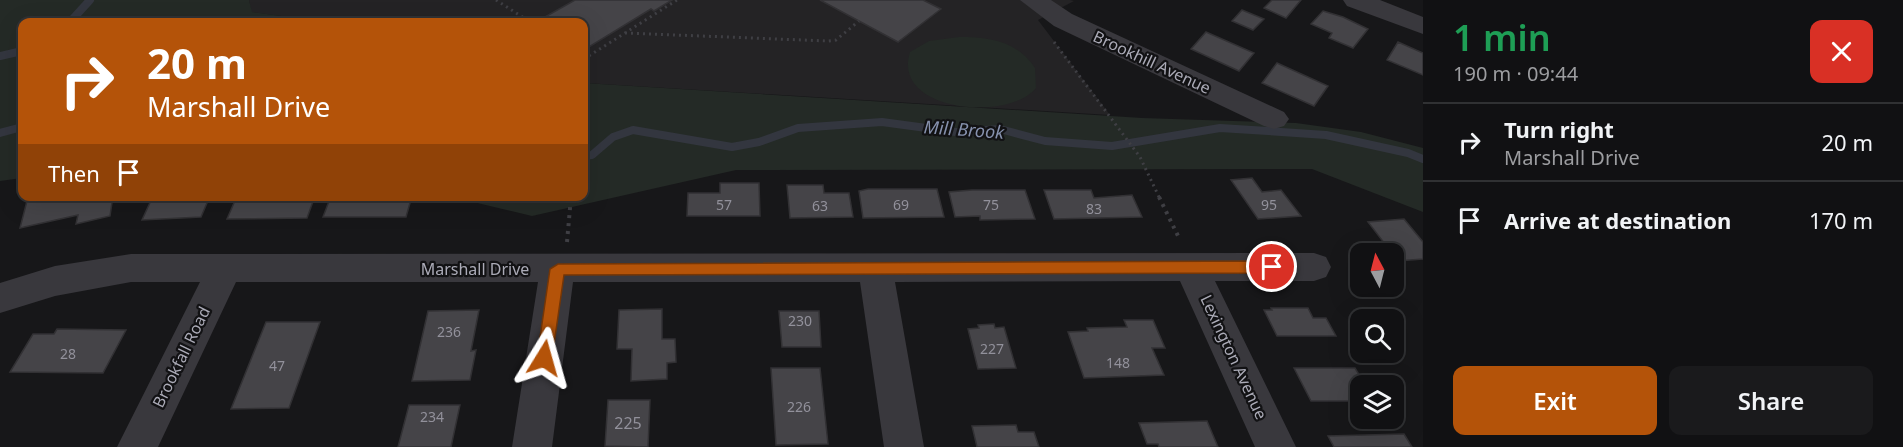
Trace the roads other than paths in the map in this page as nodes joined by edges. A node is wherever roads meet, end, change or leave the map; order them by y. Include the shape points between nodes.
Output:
1 (1033, 0) edge
2 (1356, 0) edge
3 (1423, 27) edge
4 (1275, 119) dead end
5 (1187, 256) junction
6 (562, 258) junction
7 (225, 267) junction
8 (875, 267) junction
9 (1314, 267) dead end
10 (0, 298) edge
11 (137, 447) edge
12 (532, 447) edge
13 (904, 447) edge
14 (1276, 447) edge

1 - 4 street, Brookhill Avenue via 1064,21
2 - 3 street
5 - 8 street, Marshall Drive
5 - 9 street, Marshall Drive
5 - 14 street, Lexington Avenue
6 - 7 street, Marshall Drive
6 - 8 street, Marshall Drive
6 - 12 street
7 - 10 street, Marshall Drive via 132,268 55,280
7 - 11 street, Brookfall Road
8 - 13 street

